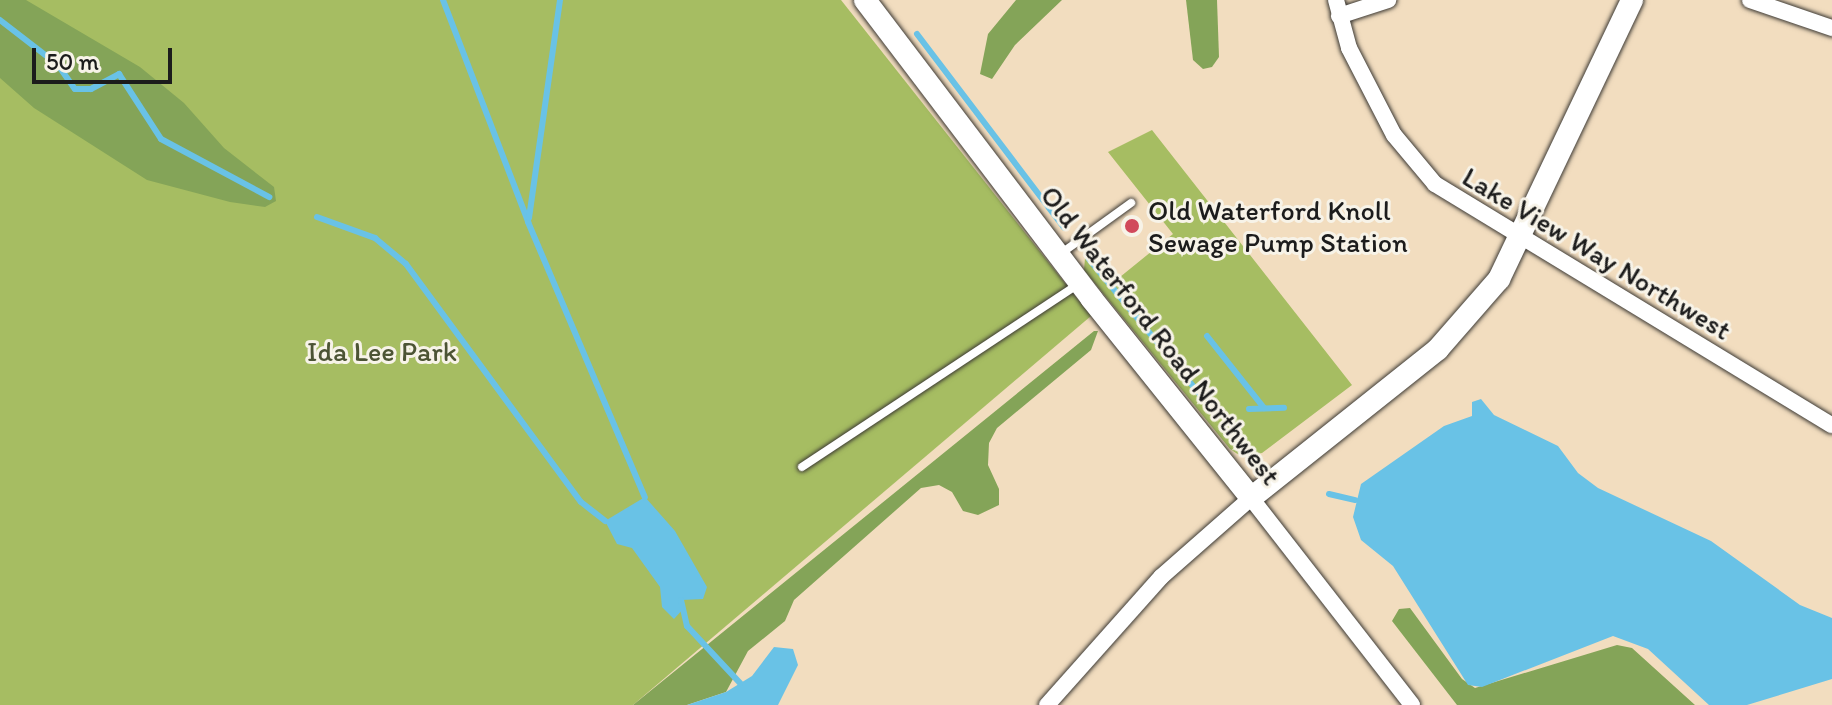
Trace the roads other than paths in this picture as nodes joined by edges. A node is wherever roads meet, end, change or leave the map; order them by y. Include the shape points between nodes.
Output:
1 (865, 0) edge
2 (1388, 0) edge
3 (1632, 0) edge
4 (1750, 0) edge
5 (1337, 8) edge
6 (1832, 28) edge
7 (1131, 203) dead end
8 (1521, 240) junction
9 (1058, 256) junction
10 (1079, 283) junction
11 (1832, 425) edge
12 (802, 467) dead end
13 (1251, 498) junction
14 (1047, 705) edge
15 (1412, 705) edge

1 - 9 street, Old Waterford Road Northwest
2 - 5 street
3 - 8 street
4 - 6 street
5 - 8 street, Lake View Way Northwest via 1349,48 1412,160 1458,202
7 - 9 lane
8 - 11 street, Lake View Way Northwest
8 - 13 street via 1499,279 1438,349
9 - 10 street, Old Waterford Road Northwest
10 - 12 lane
10 - 13 street, Old Waterford Road Northwest
13 - 14 street via 1161,577
13 - 15 street, Old Waterford Road Northwest

